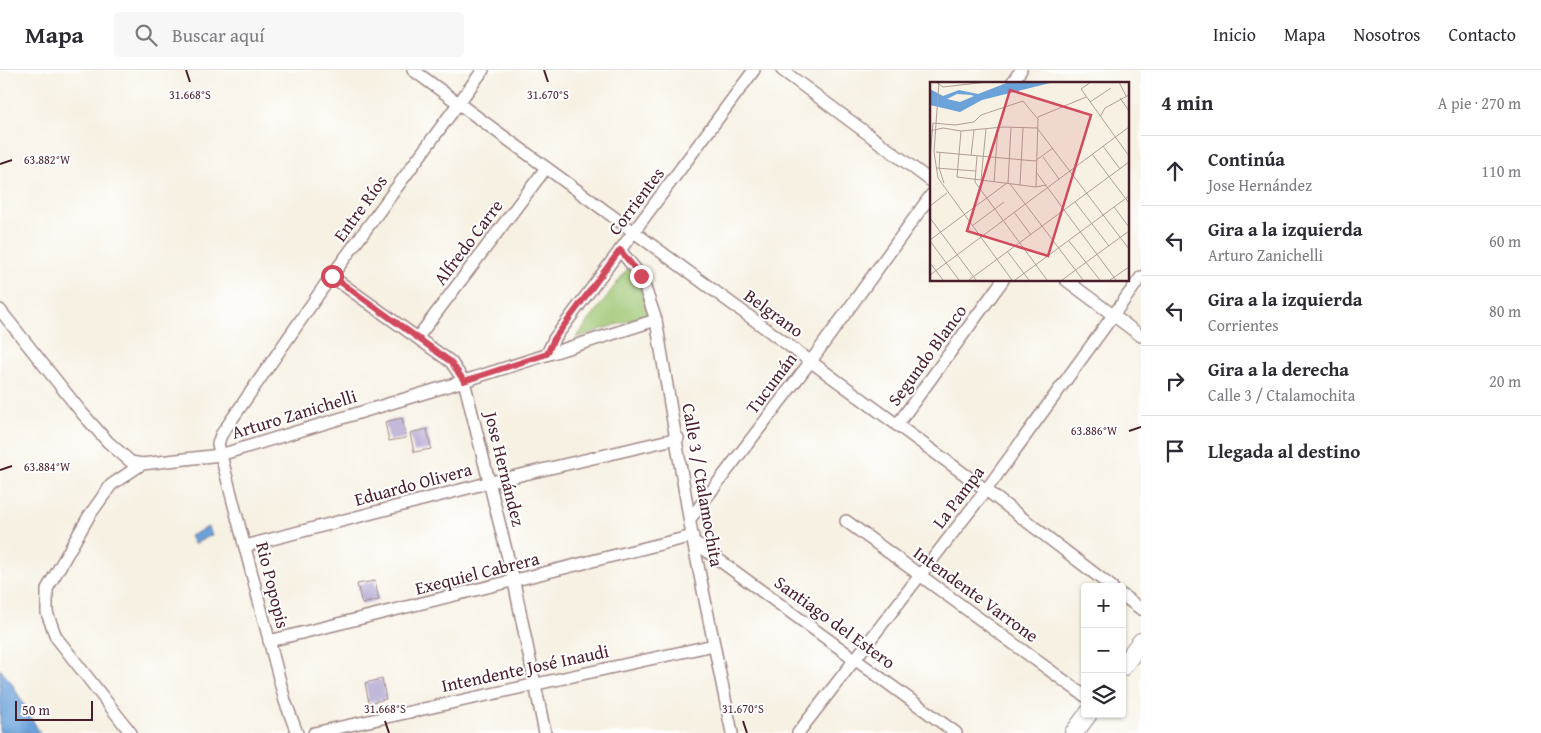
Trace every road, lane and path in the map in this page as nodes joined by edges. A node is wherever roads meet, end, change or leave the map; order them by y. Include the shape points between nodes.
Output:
1 (413, 70) edge
2 (483, 70) edge
3 (754, 70) edge
4 (782, 70) edge
5 (1021, 70) edge
6 (1012, 82) edge
7 (458, 104) junction
8 (546, 168) junction
9 (930, 181) edge
10 (930, 196) edge
11 (634, 233) junction
12 (620, 250) junction
13 (332, 276) junction
14 (1141, 277) edge
15 (1002, 281) edge
16 (1067, 281) edge
17 (0, 310) edge
18 (1114, 315) junction
19 (656, 320) junction
20 (1141, 336) edge
21 (418, 338) junction
22 (547, 354) junction
23 (810, 361) junction
24 (464, 381) junction
25 (898, 425) junction
26 (678, 438) junction
27 (219, 450) junction
28 (142, 464) junction
29 (490, 482) junction
30 (986, 490) junction
31 (690, 519) junction
32 (846, 521) dead end
33 (693, 539) junction
34 (245, 546) junction
35 (921, 575) junction
36 (514, 582) junction
37 (1107, 583) edge
38 (1126, 598) edge
39 (1141, 609) edge
40 (269, 642) junction
41 (1141, 642) edge
42 (714, 645) junction
43 (857, 660) junction
44 (1126, 662) edge
45 (535, 683) junction
46 (1081, 693) edge
47 (1085, 718) edge
48 (131, 733) edge
49 (297, 733) edge
50 (314, 733) edge
51 (545, 733) edge
52 (732, 733) edge
53 (798, 733) edge
54 (956, 733) edge
55 (1074, 733) edge

1 - 7 street, Belgrano
2 - 7 street, Entre Ríos
3 - 11 street, Corrientes
4 - 9 street
5 - 6 street
7 - 8 street, Belgrano
7 - 13 street, Entre Ríos
8 - 11 street, Belgrano
8 - 21 street, Alfredo Carre
10 - 23 street, Tucumán
11 - 12 street, Corrientes
11 - 23 street, Belgrano
12 - 19 street, Calle 3 / Ctalamochita via 641,276
12 - 22 street, Corrientes via 554,339
13 - 21 street, Jose Hernández
13 - 27 street, Entre Ríos via 221,435
14 - 18 street, La Pampa
15 - 25 street, Segundo Blanco
16 - 18 street
17 - 28 street via 101,435 132,462
18 - 20 street
18 - 30 street, La Pampa
19 - 22 street, Arturo Zanichelli
19 - 26 street, Calle 3 / Ctalamochita
21 - 24 street, Jose Hernández via 451,362
22 - 24 street, Arturo Zanichelli
23 - 25 street, Belgrano
23 - 31 street, Tucumán
24 - 27 street, Arturo Zanichelli
24 - 29 street, Jose Hernández
25 - 30 street, Belgrano
26 - 29 street, Eduardo Olivera
26 - 31 street, Calle 3 / Ctalamochita
27 - 28 street, Arturo Zanichelli
27 - 34 street, Rio Popopis
28 - 48 street via 111,485 47,589 47,612 56,637
29 - 34 street, Eduardo Olivera
29 - 36 street, Jose Hernández
30 - 35 street, La Pampa
30 - 37 street, Belgrano
31 - 33 street, Calle 3 / Ctalamochita
32 - 35 street, Intendente Varrone
33 - 36 street, Exequiel Cabrera
33 - 42 street, Calle 3 / Ctalamochita
33 - 43 street, Santiago del Estero
34 - 40 street, Rio Popopis
35 - 43 street, La Pampa
35 - 46 street, Intendente Varrone
36 - 40 street, Exequiel Cabrera
36 - 45 street, Jose Hernández
38 - 39 street
40 - 49 street, Rio Popopis
41 - 44 main road
42 - 45 street, Intendente José Inaudi
42 - 52 street, Calle 3 / Ctalamochita
43 - 53 street, La Pampa
43 - 54 street, Santiago del Estero
45 - 50 street, Intendente José Inaudi
45 - 51 street, Jose Hernández
47 - 55 main road

